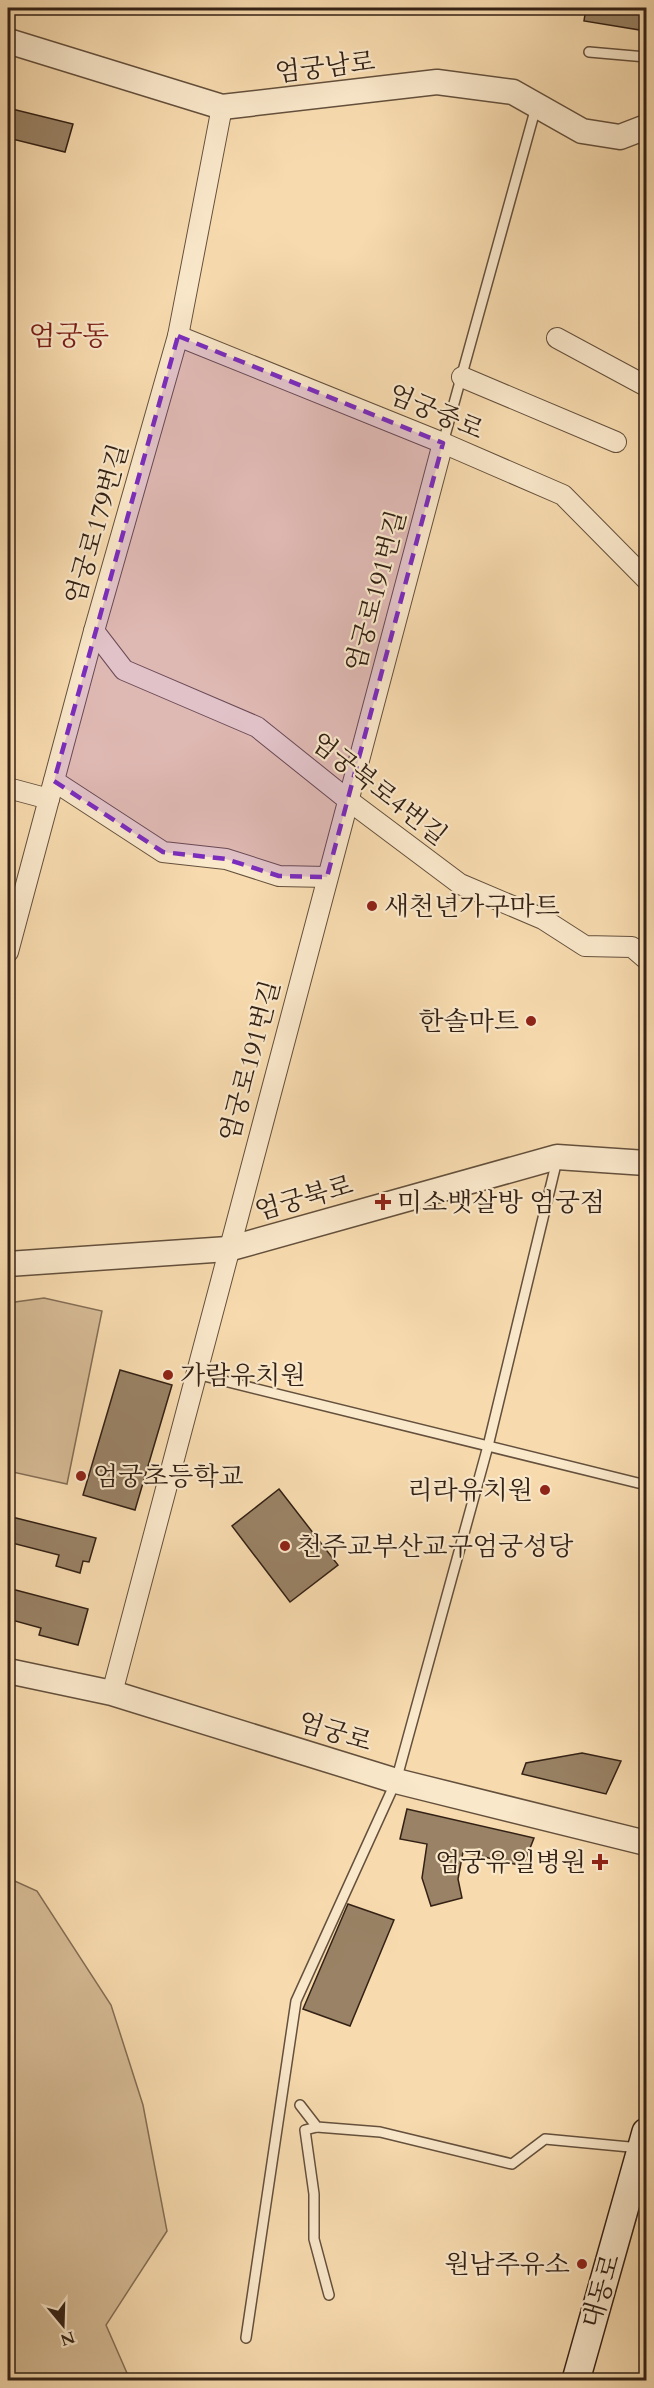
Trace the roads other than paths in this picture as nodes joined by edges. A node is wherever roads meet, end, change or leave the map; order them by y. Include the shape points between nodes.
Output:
1 (8, 41) edge
2 (589, 52) dead end
3 (646, 57) edge
4 (537, 105) junction
5 (222, 108) junction
6 (646, 127) edge
7 (178, 336) junction
8 (557, 338) dead end
9 (462, 377) junction
10 (646, 386) edge
11 (616, 442) dead end
12 (443, 443) junction
13 (646, 579) edge
14 (94, 631) junction
15 (8, 788) edge
16 (51, 790) junction
17 (348, 800) junction
18 (327, 877) junction
19 (8, 952) edge
20 (646, 959) edge
21 (557, 1157) junction
22 (646, 1163) edge
23 (228, 1249) junction
24 (8, 1263) edge
25 (196, 1374) junction
26 (488, 1446) junction
27 (646, 1485) edge
28 (8, 1671) edge
29 (112, 1693) junction
30 (396, 1781) junction
31 (646, 1843) edge
32 (300, 2105) dead end
33 (317, 2127) junction
34 (644, 2140) edge
35 (329, 2295) dead end
36 (246, 2338) dead end
37 (576, 2380) edge

1 - 5 street, 엄궁남로
2 - 3 lane
4 - 5 street, 엄궁남로 via 513,92 437,82
4 - 6 street, 엄궁남로 via 582,131 620,137
4 - 9 lane
5 - 7 street, 엄궁로179번길
7 - 12 street, 엄궁중로
7 - 14 street, 엄궁로179번길
8 - 10 street
9 - 11 street
9 - 12 lane
12 - 13 street, 엄궁중로 via 563,495
12 - 17 street, 엄궁로191번길
14 - 16 street, 엄궁로179번길
14 - 17 street, 엄궁북로4번길 via 124,670 256,727
15 - 16 street
16 - 18 street via 163,852 226,859 279,876
16 - 19 street, 엄궁로179번길
17 - 18 street, 엄궁로191번길
17 - 20 street, 엄궁북로4번길 via 460,884 543,919 585,946 632,947
18 - 23 street, 엄궁로191번길
21 - 22 street, 엄궁북로
21 - 23 street, 엄궁북로
21 - 26 lane
23 - 24 street, 엄궁북로
23 - 25 street, 엄궁로191번길
25 - 26 lane
25 - 29 street, 엄궁로191번길
26 - 27 lane
26 - 30 lane
28 - 29 street, 엄궁로
29 - 30 street, 엄궁로
30 - 31 street, 엄궁로
30 - 36 lane via 296,2001
32 - 33 lane
33 - 34 lane via 380,2132 512,2164 545,2139
33 - 35 lane via 305,2130 314,2194 314,2240
34 - 37 main road, 대동로

